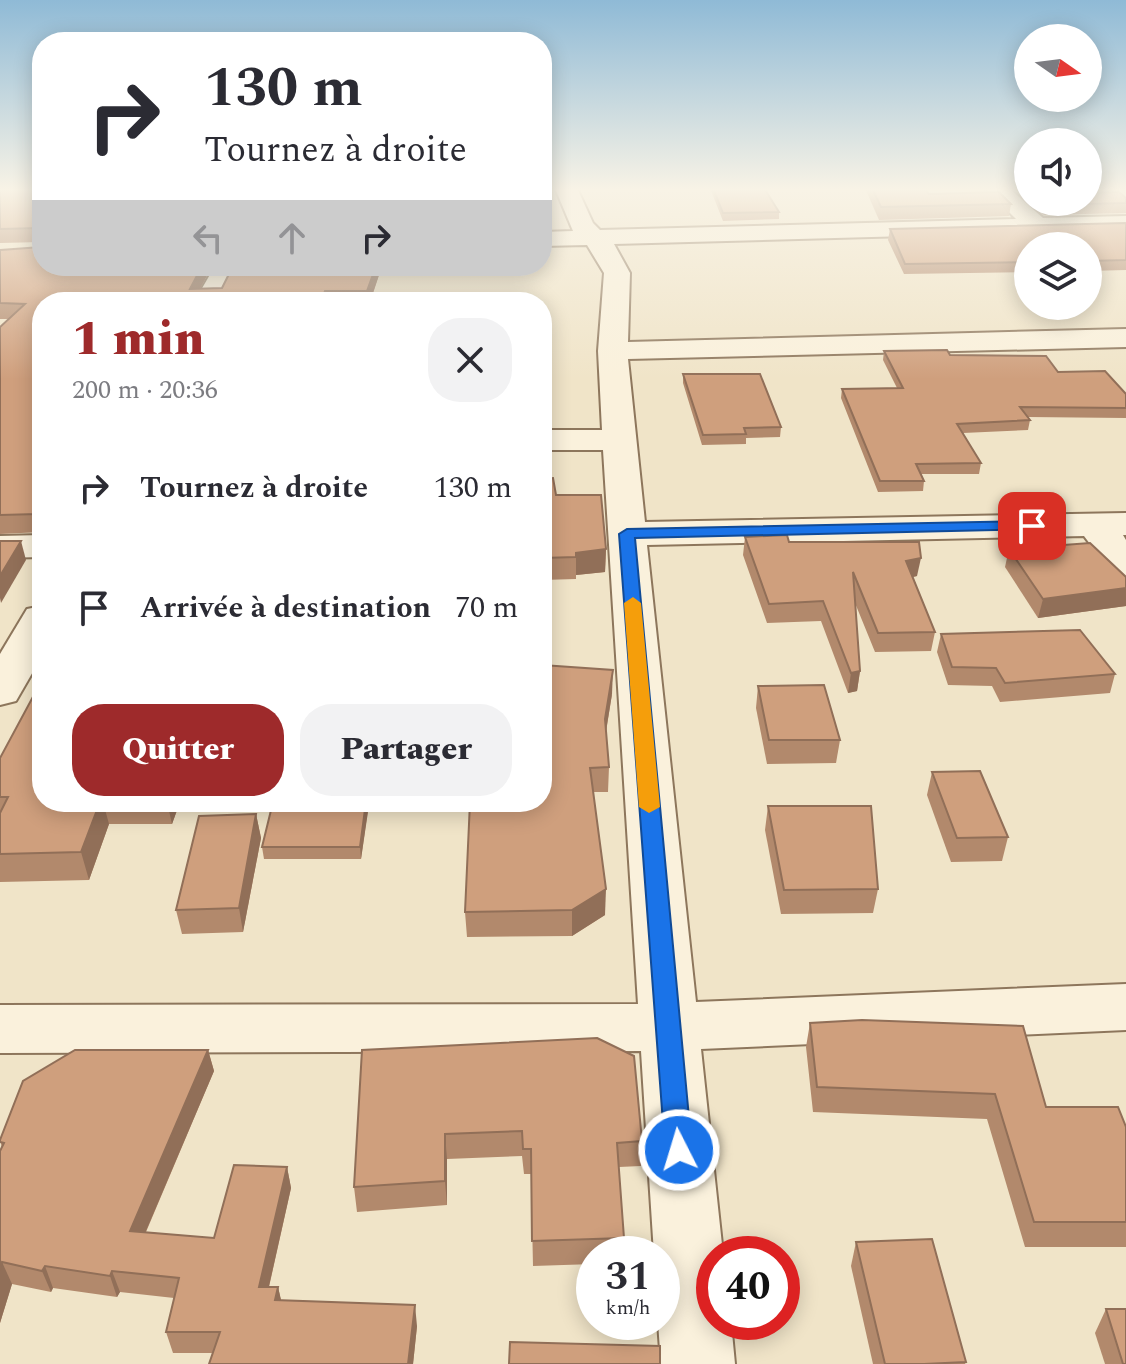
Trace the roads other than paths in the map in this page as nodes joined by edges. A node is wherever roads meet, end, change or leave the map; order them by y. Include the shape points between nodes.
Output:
1 (606, 252) edge
2 (1126, 338) edge
3 (613, 351) junction
4 (552, 440) edge
5 (619, 440) junction
6 (1110, 524) edge
7 (627, 534) junction
8 (32, 546) edge
9 (0, 547) edge
10 (1126, 565) edge
11 (32, 636) edge
12 (0, 692) edge
13 (1126, 1007) edge
14 (668, 1027) junction
15 (0, 1029) edge
16 (698, 1364) edge

1 - 3 street via 617,273
2 - 3 street
3 - 5 street
4 - 5 street
5 - 7 street
6 - 7 street
6 - 10 street
7 - 14 street
8 - 9 street
11 - 12 street
13 - 14 street
14 - 15 street
14 - 16 street

